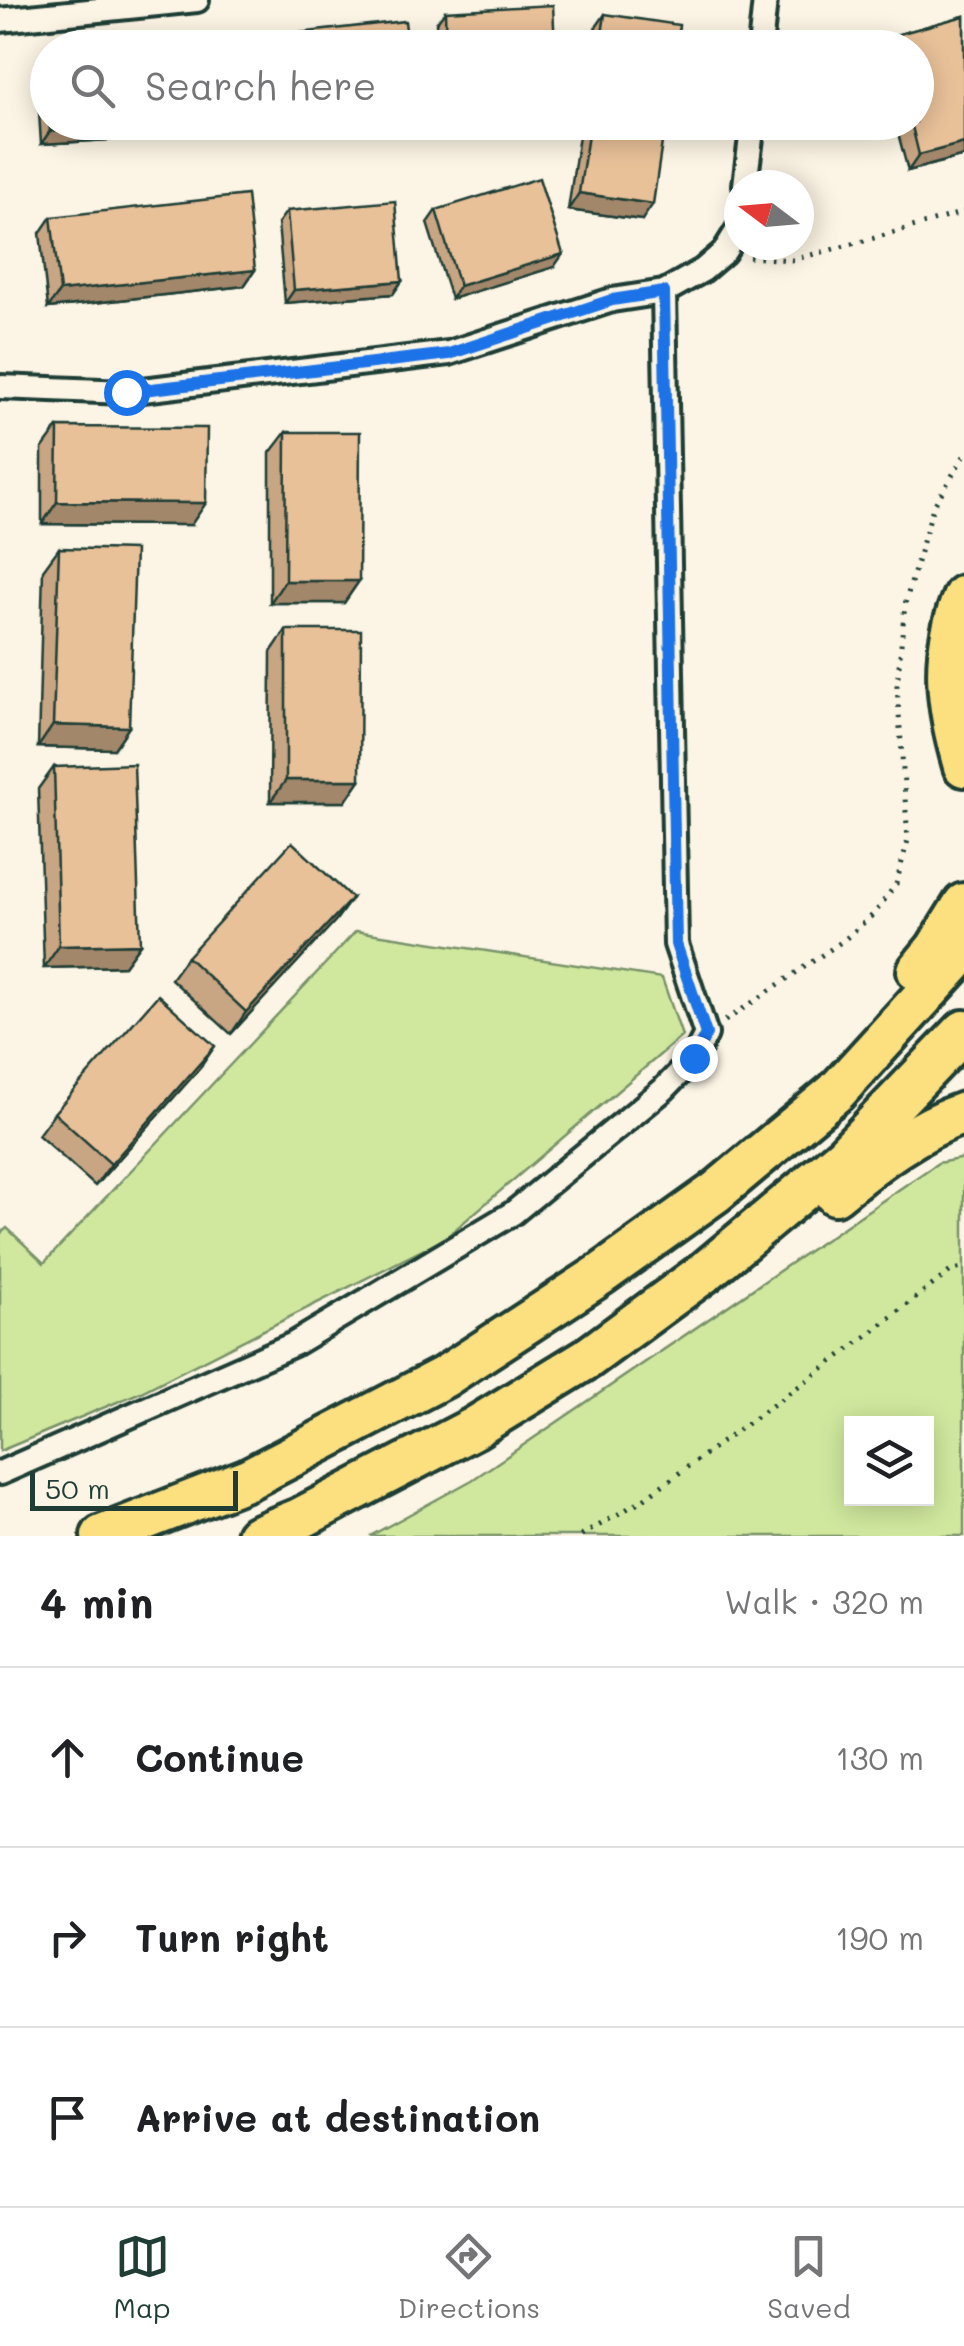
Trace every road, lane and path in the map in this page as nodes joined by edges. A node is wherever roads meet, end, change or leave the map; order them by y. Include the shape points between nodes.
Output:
1 (197, 0) edge
2 (765, 0) edge
3 (0, 20) edge
4 (762, 30) edge
5 (750, 140) edge
6 (746, 170) edge
7 (964, 212) edge
8 (724, 252) edge
9 (814, 254) edge
10 (664, 292) junction
11 (0, 388) edge
12 (964, 456) edge
13 (964, 596) edge
14 (964, 766) edge
15 (964, 904) edge
16 (964, 952) edge
17 (964, 1031) edge
18 (706, 1034) junction
19 (964, 1113) edge
20 (716, 1192) junction
21 (964, 1268) edge
22 (676, 1293) junction
23 (0, 1473) edge
24 (102, 1536) edge
25 (257, 1536) edge
26 (580, 1536) edge

1 - 3 street
2 - 4 street
5 - 6 street
7 - 9 path
8 - 10 street
10 - 11 street via 612,300 449,354 126,392
10 - 18 street via 676,944
12 - 18 path via 933,507 905,604 897,686 908,840 896,884 844,940
13 - 14 highway via 947,658 950,716
15 - 20 highway via 902,990
16 - 20 highway via 836,1092
17 - 22 highway via 844,1156
18 - 23 street via 694,1058 663,1090 512,1213 294,1344
19 - 22 highway via 936,1122 860,1173 755,1260
20 - 24 highway via 444,1377 248,1479
21 - 26 path via 952,1270 642,1500
22 - 25 highway via 588,1358 474,1428

